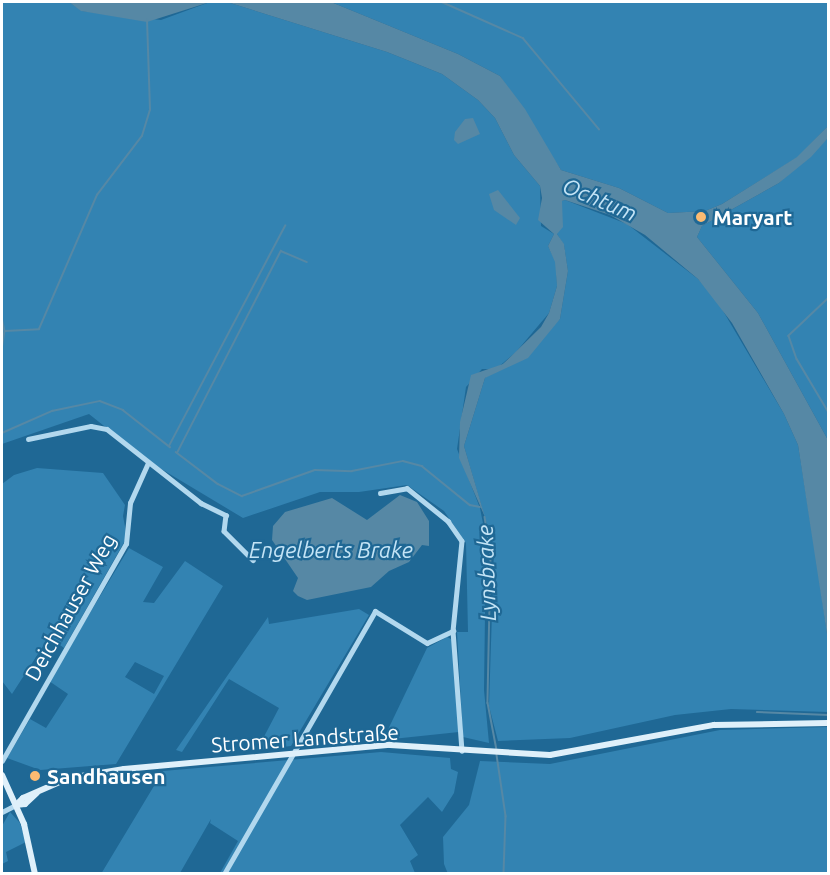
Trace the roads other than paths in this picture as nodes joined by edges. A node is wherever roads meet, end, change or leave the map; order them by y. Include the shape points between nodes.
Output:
1 (28, 439) dead end
2 (148, 463) junction
3 (380, 493) dead end
4 (253, 560) dead end
5 (453, 631) junction
6 (828, 723) edge
7 (462, 751) junction
8 (291, 754) junction
9 (2, 761) edge
10 (2, 775) edge
11 (16, 805) junction
12 (2, 812) edge
13 (35, 873) edge
14 (224, 873) edge

1 - 2 street via 99,425
2 - 4 street via 201,503 226,515 224,531
2 - 9 street, Deichhauser Weg via 130,503 130,538
3 - 5 street via 407,488 448,521 462,541
5 - 7 street
5 - 8 street via 427,643 375,611
6 - 7 main road, Stromer Landstraße via 714,725 564,754
7 - 8 main road, Stromer Landstraße via 390,746
8 - 11 main road, Stromer Landstraße via 90,772 37,792
8 - 14 street
10 - 11 main road
11 - 12 street
11 - 13 main road

